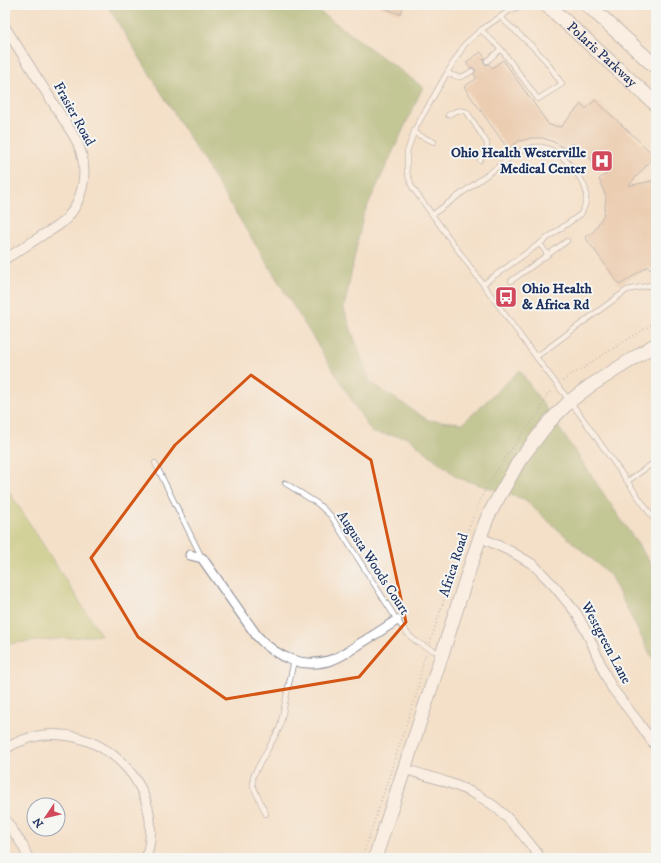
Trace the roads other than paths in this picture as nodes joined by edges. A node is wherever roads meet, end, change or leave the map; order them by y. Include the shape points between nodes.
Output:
1 (512, 5) edge
2 (523, 5) edge
3 (548, 5) edge
4 (588, 5) edge
5 (509, 11) junction
6 (500, 17) junction
7 (5, 27) edge
8 (481, 30) junction
9 (501, 49) junction
10 (487, 61) dead end
11 (656, 67) edge
12 (472, 71) dead end
13 (446, 73) junction
14 (656, 104) edge
15 (448, 114) dead end
16 (414, 133) junction
17 (434, 142) dead end
18 (480, 160) dead end
19 (432, 214) junction
20 (567, 241) dead end
21 (540, 244) junction
22 (548, 255) junction
23 (5, 259) edge
24 (511, 281) dead end
25 (483, 284) junction
26 (656, 284) edge
27 (656, 344) edge
28 (536, 357) junction
29 (570, 401) junction
30 (656, 461) edge
31 (155, 463) dead end
32 (628, 481) junction
33 (285, 483) dead end
34 (656, 522) edge
35 (480, 537) junction
36 (190, 556) dead end
37 (202, 558) junction
38 (397, 620) junction
39 (442, 654) junction
40 (294, 660) junction
41 (656, 748) edge
42 (5, 749) edge
43 (404, 769) junction
44 (266, 814) dead end
45 (5, 819) edge
46 (538, 854) dead end
47 (28, 858) edge
48 (146, 858) edge
49 (375, 858) edge

1 - 5 lane
2 - 5 lane
3 - 14 main road, Polaris Parkway
4 - 11 main road, Polaris Parkway
5 - 6 lane
6 - 8 lane
6 - 9 lane via 546,61 562,84 538,99
7 - 23 street, Frasier Road via 75,138 82,154 84,176 79,199 66,219
8 - 9 lane
8 - 13 lane via 465,44
9 - 10 lane
12 - 13 lane via 463,77
13 - 16 lane
15 - 18 lane via 462,110 467,112 487,143
16 - 17 lane
16 - 19 lane via 407,152 407,172 412,187
19 - 21 lane via 518,152 540,147 551,150 572,166 583,183 586,205 581,214
19 - 25 lane
20 - 22 lane
21 - 22 lane
21 - 25 lane
22 - 24 lane
25 - 28 lane
26 - 28 lane via 627,290
27 - 29 street, Africa Road
28 - 29 lane
29 - 32 lane
29 - 35 street, Africa Road via 549,422 519,461 488,516
30 - 32 lane
31 - 37 lane
32 - 34 lane
33 - 38 lane, Augusta Woods Court via 318,504 330,516
35 - 39 street, Africa Road
35 - 41 street, Westgreen Lane via 534,565 578,614 612,688
36 - 37 street
37 - 40 street via 257,636 274,652
38 - 39 lane, Augusta Woods Court via 412,639
38 - 40 street via 333,659 307,663
39 - 43 street, Africa Road
40 - 44 lane via 280,727 253,776 253,786
42 - 48 street via 33,737 55,735 81,738 114,755 136,780 148,809 150,836
43 - 46 street via 453,784 483,798 506,817
43 - 49 street, Africa Road
45 - 47 street

